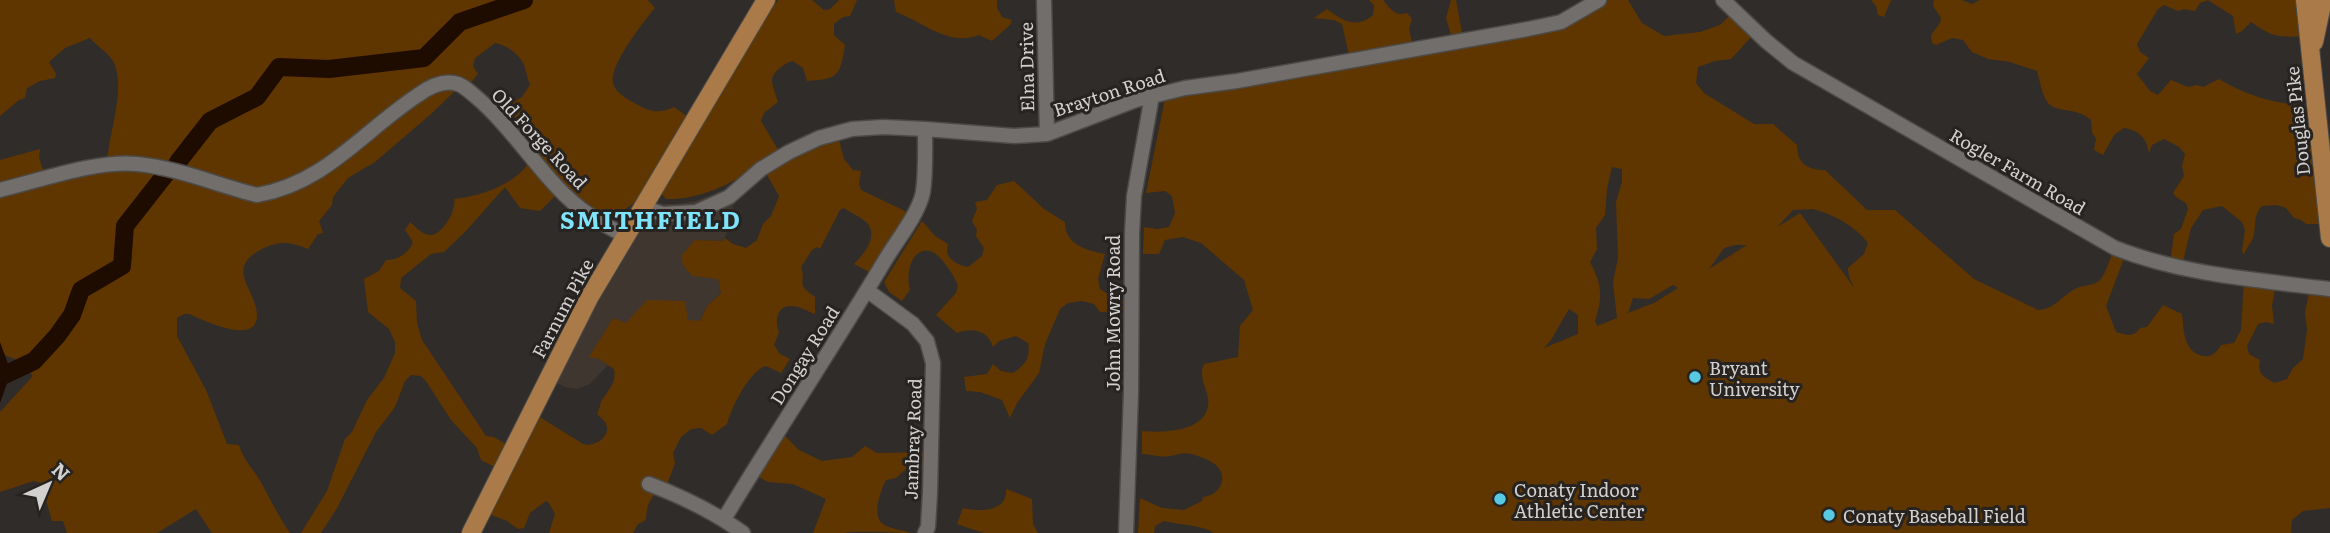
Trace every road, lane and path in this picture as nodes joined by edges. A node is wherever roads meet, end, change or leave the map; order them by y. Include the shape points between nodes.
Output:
1 (766, 0) edge
2 (1044, 0) edge
3 (1599, 0) edge
4 (1723, 0) edge
5 (2305, 0) edge
6 (2323, 0) edge
7 (2311, 56) junction
8 (1152, 96) junction
9 (926, 129) junction
10 (1047, 134) junction
11 (0, 190) edge
12 (644, 208) junction
13 (626, 236) junction
14 (2330, 238) edge
15 (2330, 289) edge
16 (868, 291) junction
17 (649, 484) dead end
18 (724, 519) junction
19 (471, 533) edge
20 (743, 533) edge
21 (925, 533) edge
22 (1126, 533) edge

1 - 12 main road, Farnum Pike
2 - 10 street, Elna Drive
3 - 8 street, Brayton Road via 1561,22
4 - 15 street, Rogler Farm Road via 1793,63 2115,248 2184,269
5 - 7 main road, Douglas Pike
6 - 7 main road
7 - 14 main road, Douglas Pike
8 - 10 street, Brayton Road
8 - 22 street, John Mowry Road via 1134,196
9 - 10 street, Brayton Road
9 - 12 street, Brayton Road via 852,129 819,138 761,169 729,197 696,212 663,214
9 - 16 street, Dongay Road via 923,194
11 - 13 street, Old Forge Road via 108,164 135,164 257,195 271,192 322,170 410,100 449,82 462,86 488,107 575,205
12 - 13 main road, Farnum Pike
13 - 19 main road, Farnum Pike via 589,298
16 - 18 street, Dongay Road
16 - 21 street, Jambray Road via 913,324 927,341 933,363
17 - 18 street
18 - 20 street

